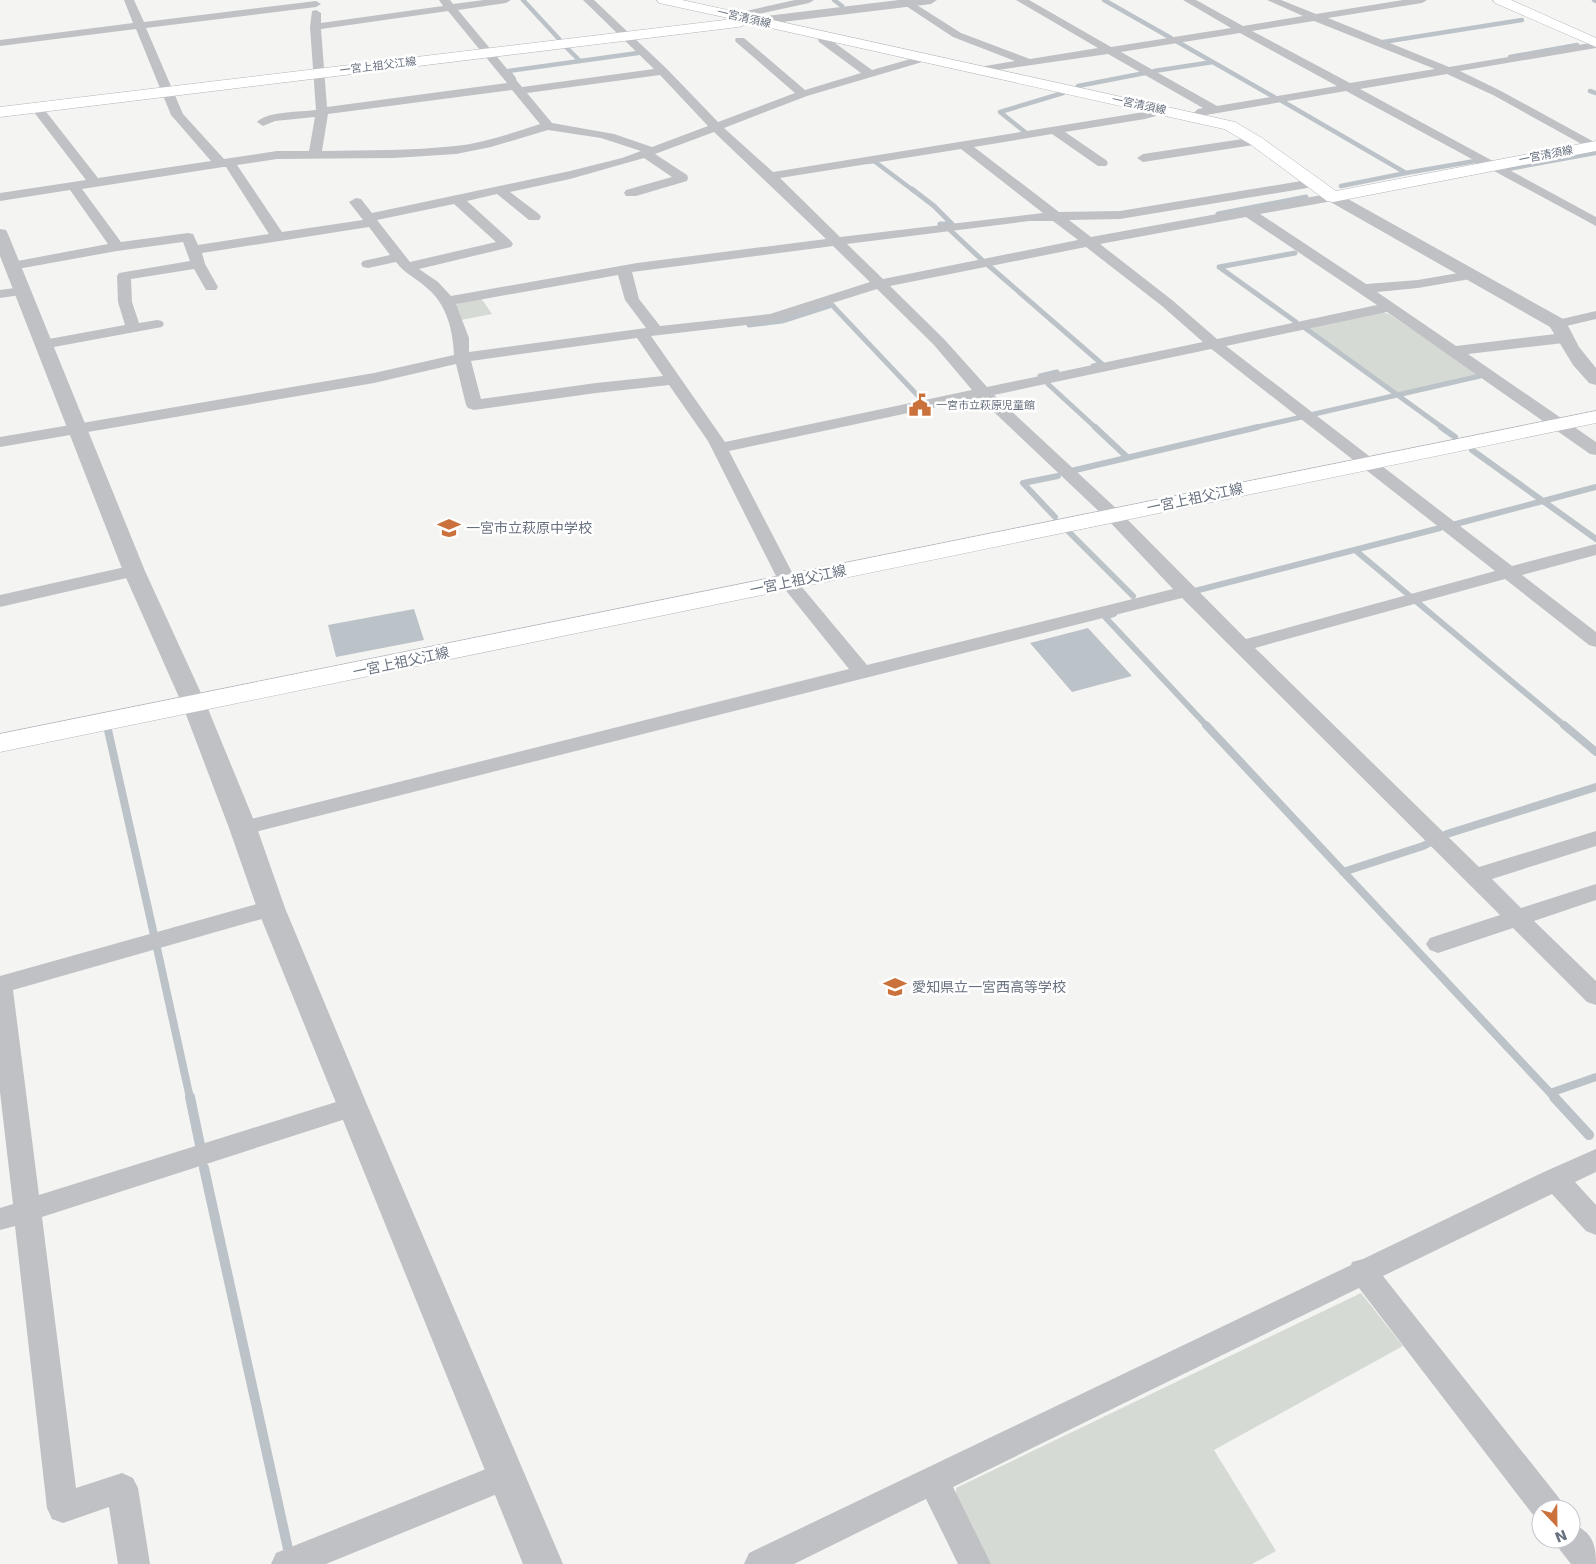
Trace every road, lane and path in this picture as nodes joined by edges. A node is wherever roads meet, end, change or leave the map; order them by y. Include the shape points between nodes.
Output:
1 (129, 0) edge
2 (506, 0) edge
3 (588, 0) edge
4 (664, 0) edge
5 (809, 0) edge
6 (931, 0) edge
7 (1021, 0) edge
8 (1188, 0) edge
9 (1272, 0) edge
10 (1422, 0) edge
11 (1500, 0) edge
12 (317, 2) edge
13 (905, 2) edge
14 (446, 4) edge
15 (736, 16) junction
16 (1314, 17) junction
17 (756, 21) junction
18 (142, 26) junction
19 (315, 27) junction
20 (1242, 28) junction
21 (821, 35) junction
22 (625, 37) junction
23 (740, 40) dead end
24 (0, 43) edge
25 (1596, 44) edge
26 (1111, 50) junction
27 (488, 53) junction
28 (925, 58) junction
29 (1028, 62) junction
30 (977, 70) junction
31 (1448, 70) junction
32 (663, 71) junction
33 (318, 74) junction
34 (870, 74) junction
35 (1349, 87) junction
36 (516, 89) junction
37 (168, 92) junction
38 (803, 94) junction
39 (36, 107) junction
40 (1163, 110) junction
41 (1215, 110) junction
42 (0, 112) edge
43 (322, 112) junction
44 (1195, 117) junction
45 (263, 122) dead end
46 (548, 126) junction
47 (715, 126) junction
48 (1053, 129) junction
49 (1256, 141) junction
50 (963, 144) junction
51 (1595, 147) edge
52 (649, 153) junction
53 (315, 154) junction
54 (1142, 158) dead end
55 (220, 163) junction
56 (1102, 164) dead end
57 (1493, 166) junction
58 (770, 176) junction
59 (95, 182) junction
60 (1313, 183) junction
61 (74, 187) junction
62 (500, 190) junction
63 (631, 194) dead end
64 (0, 197) edge
65 (1333, 197) junction
66 (457, 198) junction
67 (356, 202) dead end
68 (1249, 213) junction
69 (1054, 215) junction
70 (534, 217) dead end
71 (369, 221) junction
72 (1596, 222) edge
73 (0, 234) edge
74 (278, 237) junction
75 (1088, 242) junction
76 (836, 243) junction
77 (117, 247) junction
78 (196, 257) junction
79 (403, 262) junction
80 (368, 264) dead end
81 (624, 269) junction
82 (1470, 275) junction
83 (12, 284) edge
84 (880, 284) junction
85 (211, 287) dead end
86 (1363, 289) junction
87 (448, 301) junction
88 (1390, 307) junction
89 (1596, 315) edge
90 (157, 324) dead end
91 (133, 328) junction
92 (1561, 331) junction
93 (649, 332) junction
94 (1214, 343) junction
95 (43, 344) junction
96 (1454, 351) junction
97 (462, 357) junction
98 (1596, 379) edge
99 (675, 380) junction
100 (984, 391) junction
101 (1596, 417) edge
102 (1559, 424) junction
103 (76, 428) junction
104 (0, 442) edge
105 (719, 448) junction
106 (1596, 450) edge
107 (1368, 463) junction
108 (1113, 515) junction
109 (1596, 549) edge
110 (134, 571) junction
111 (1507, 573) junction
112 (788, 582) junction
113 (1186, 591) junction
114 (0, 601) edge
115 (1596, 641) edge
116 (1241, 646) junction
117 (862, 672) junction
118 (194, 704) junction
119 (0, 743) edge
120 (243, 828) junction
121 (1596, 838) edge
122 (1474, 877) junction
123 (1596, 892) edge
124 (271, 908) junction
125 (1516, 919) junction
126 (1438, 944) dead end
127 (0, 986) edge
128 (1596, 996) edge
129 (352, 1107) junction
130 (1596, 1160) edge
131 (1554, 1180) junction
132 (28, 1210) junction
133 (0, 1219) edge
134 (1596, 1223) edge
135 (1362, 1271) junction
136 (506, 1476) junction
137 (933, 1480) junction
138 (1540, 1499) edge
139 (1579, 1549) edge
140 (134, 1564) edge
141 (287, 1564) edge
142 (543, 1564) edge
143 (760, 1564) edge
144 (976, 1564) edge
145 (1590, 1564) edge

1 - 18 street
2 - 14 street
3 - 22 street
4 - 15 main road, 一宮清須線
5 - 15 street
6 - 13 street
7 - 26 street
8 - 20 street
9 - 16 street
10 - 16 street
11 - 25 main road
12 - 18 street
12 - 19 street
13 - 17 street
13 - 29 street via 957,35
14 - 19 street
14 - 27 street
15 - 17 main road, 一宮清須線
16 - 20 street
16 - 31 street
17 - 21 main road, 一宮清須線
17 - 22 main road, 一宮上祖父江線
18 - 24 street
18 - 37 street
19 - 33 street
20 - 26 street
20 - 35 street
21 - 28 main road, 一宮清須線
21 - 34 street via 823,40
22 - 27 main road, 一宮上祖父江線
22 - 32 street
23 - 38 street
25 - 31 street
26 - 29 street
26 - 41 street
27 - 33 main road, 一宮上祖父江線
27 - 36 street
28 - 30 main road, 一宮清須線
28 - 34 street
29 - 30 street
30 - 40 main road, 一宮清須線
31 - 35 street
31 - 51 street
32 - 36 street
32 - 47 street
33 - 37 main road, 一宮上祖父江線
33 - 43 street
34 - 38 street
35 - 41 street
35 - 57 street
36 - 43 street
36 - 46 street
37 - 39 main road, 一宮上祖父江線
37 - 55 street via 178,114
38 - 47 street
39 - 42 main road, 一宮上祖父江線
39 - 59 street
40 - 44 main road, 一宮清須線
40 - 48 street
41 - 44 street
43 - 45 street
43 - 53 street
44 - 49 main road, 一宮清須線 via 1229,125
46 - 52 street via 610,136 637,144
46 - 53 street via 456,150
47 - 52 street
47 - 58 street
48 - 50 street
48 - 56 street
49 - 54 street
49 - 60 main road, 一宮清須線
50 - 58 street
50 - 69 street
51 - 57 main road, 一宮清須線
52 - 62 street
52 - 63 street via 682,178
53 - 55 street via 277,155
55 - 59 street
55 - 74 street via 230,164
57 - 65 main road, 一宮清須線
57 - 72 street
58 - 76 street
59 - 61 street
60 - 65 main road, 一宮清須線
60 - 69 street via 1120,215
61 - 64 street
61 - 77 street
62 - 66 street
62 - 70 street
65 - 68 street
65 - 82 street
66 - 71 street
66 - 79 street via 506,244
67 - 71 street
68 - 75 street
68 - 86 street
69 - 75 street
69 - 76 street
71 - 74 street
71 - 79 street
73 - 83 street
74 - 78 street
75 - 84 street
75 - 94 street
76 - 81 street
76 - 84 street
77 - 78 street via 188,237
77 - 83 street
78 - 85 street
78 - 91 street via 124,276 125,302
79 - 80 street
79 - 87 street
81 - 87 street
81 - 93 street via 632,300
82 - 86 street
82 - 92 street
83 - 95 street
84 - 93 street via 772,318
84 - 100 street
86 - 88 street
87 - 97 street via 462,338
88 - 94 street
88 - 96 street
89 - 92 street
90 - 91 street
91 - 95 street
92 - 96 street
92 - 98 street via 1584,367
93 - 97 street
93 - 99 street
94 - 100 street
94 - 107 street
95 - 103 street
96 - 102 street
97 - 99 street via 474,405
97 - 103 street via 374,378
99 - 105 street
100 - 105 street
100 - 108 street
101 - 102 main road, 一宮上祖父江線
102 - 106 street
102 - 107 main road, 一宮上祖父江線
103 - 104 street
103 - 110 street
105 - 112 street
107 - 108 main road, 一宮上祖父江線
107 - 111 street
108 - 112 main road, 一宮上祖父江線
108 - 113 street
109 - 111 street
110 - 114 street
110 - 118 street
111 - 115 street
111 - 116 street
112 - 117 street
112 - 118 main road, 一宮上祖父江線
113 - 116 street
113 - 117 street
116 - 122 street
117 - 120 street
118 - 119 main road, 一宮上祖父江線
118 - 120 street
120 - 124 street
121 - 122 street
122 - 125 street
123 - 125 street
124 - 127 street
124 - 129 street
125 - 126 street
125 - 128 street
127 - 132 street
129 - 132 street
129 - 136 street
130 - 131 street
131 - 134 street
131 - 135 street
132 - 133 street
132 - 140 street via 63,1508 122,1488
135 - 137 street
135 - 138 street
136 - 141 street
136 - 142 street
137 - 143 street
137 - 144 street
139 - 145 street

